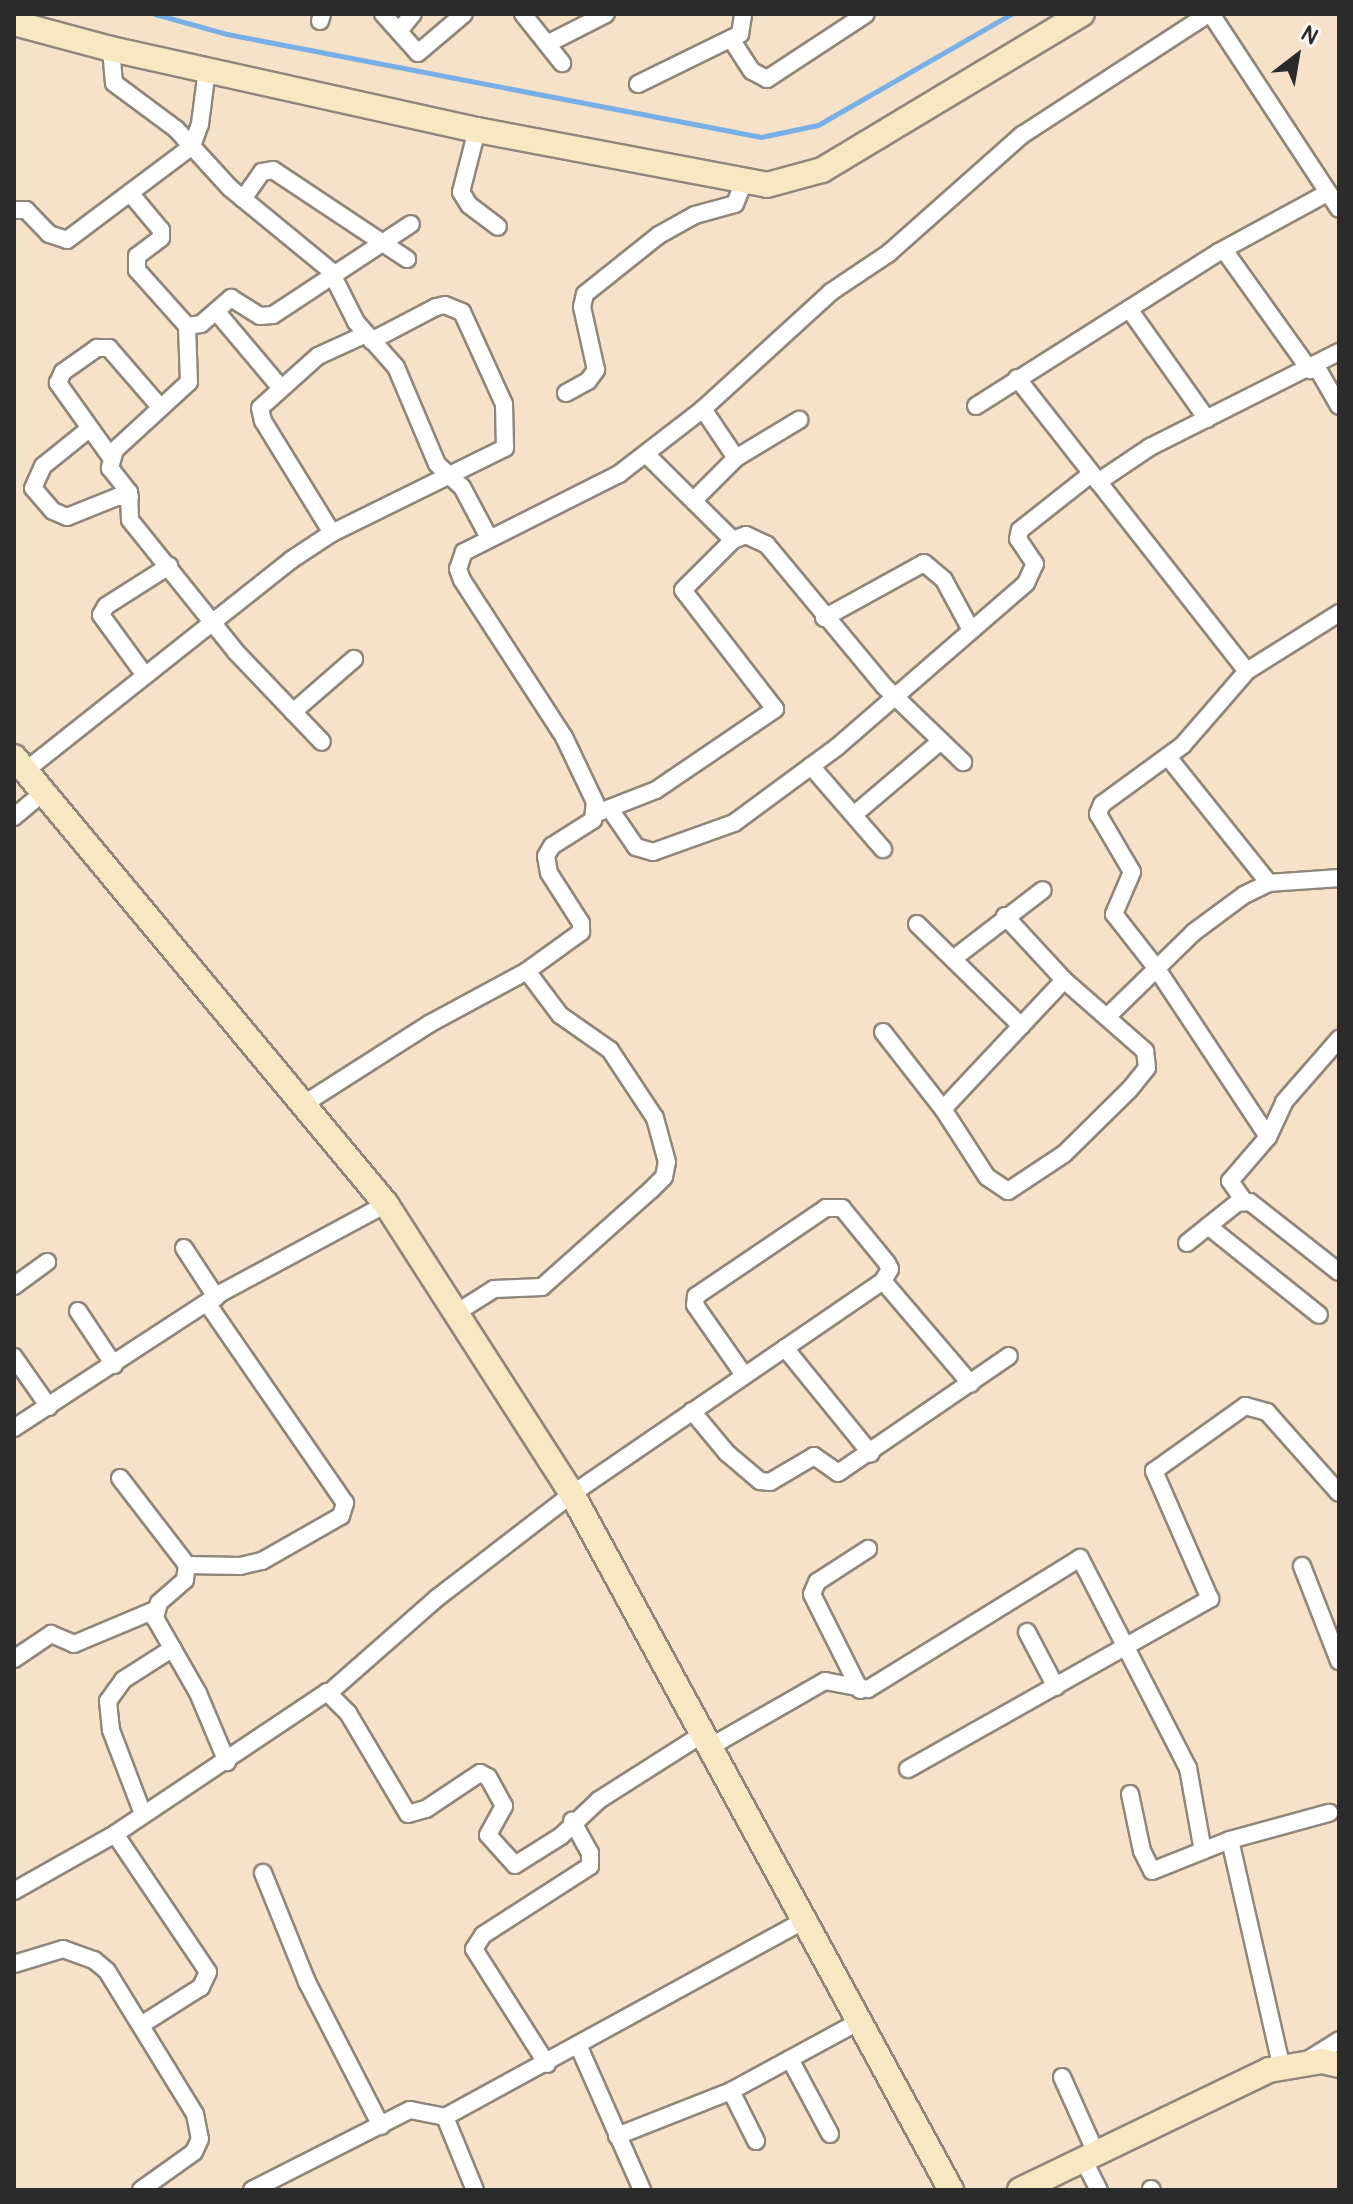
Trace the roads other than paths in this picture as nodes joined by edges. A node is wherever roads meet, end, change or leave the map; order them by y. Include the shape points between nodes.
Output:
1 (383, 14) edge
2 (413, 14) edge
3 (464, 14) edge
4 (523, 14) edge
5 (606, 14) edge
6 (743, 14) edge
7 (866, 14) edge
8 (1082, 14) edge
9 (1210, 14) edge
10 (14, 23) edge
11 (399, 31) junction
12 (731, 39) junction
13 (547, 44) junction
14 (111, 49) junction
15 (562, 63) dead end
16 (207, 69) junction
17 (638, 84) dead end
18 (477, 130) junction
19 (192, 146) junction
20 (743, 184) junction
21 (130, 193) junction
22 (1327, 193) junction
23 (243, 199) junction
24 (1339, 209) edge
25 (14, 210) edge
26 (411, 224) dead end
27 (498, 227) dead end
28 (384, 243) junction
29 (1224, 250) junction
30 (407, 259) dead end
31 (334, 277) junction
32 (1129, 309) junction
33 (216, 311) junction
34 (187, 326) junction
35 (369, 338) junction
36 (1339, 352) edge
37 (1313, 368) junction
38 (1017, 378) junction
39 (280, 387) junction
40 (566, 393) dead end
41 (976, 406) dead end
42 (1339, 406) edge
43 (161, 408) junction
44 (703, 409) junction
45 (1207, 419) junction
46 (799, 420) dead end
47 (89, 429) junction
48 (646, 454) junction
49 (110, 456) junction
50 (736, 458) junction
51 (446, 475) junction
52 (1094, 478) junction
53 (130, 497) junction
54 (694, 500) junction
55 (332, 533) junction
56 (488, 536) junction
57 (733, 540) junction
58 (169, 566) junction
59 (1339, 613) edge
60 (213, 618) junction
61 (824, 618) junction
62 (971, 630) junction
63 (354, 659) dead end
64 (1247, 671) junction
65 (144, 674) junction
66 (894, 697) junction
67 (293, 712) junction
68 (941, 741) junction
69 (322, 742) dead end
70 (1168, 757) junction
71 (963, 762) dead end
72 (19, 764) edge
73 (811, 766) junction
74 (43, 793) junction
75 (603, 811) junction
76 (856, 813) junction
77 (14, 817) edge
78 (883, 849) dead end
79 (1339, 878) edge
80 (1269, 883) junction
81 (1043, 890) dead end
82 (1005, 916) junction
83 (917, 924) dead end
84 (953, 959) junction
85 (1157, 969) junction
86 (527, 971) junction
87 (1064, 980) junction
88 (1109, 1015) junction
89 (1021, 1026) junction
90 (883, 1032) dead end
91 (1339, 1039) edge
92 (304, 1104) junction
93 (943, 1109) junction
94 (1268, 1137) junction
95 (1244, 1201) junction
96 (386, 1204) junction
97 (1208, 1226) junction
98 (1187, 1243) dead end
99 (184, 1248) dead end
100 (47, 1262) dead end
101 (1339, 1272) edge
102 (883, 1281) junction
103 (14, 1286) edge
104 (212, 1300) junction
105 (78, 1311) dead end
106 (456, 1313) junction
107 (1319, 1315) dead end
108 (785, 1348) junction
109 (1009, 1356) dead end
110 (14, 1357) edge
111 (114, 1365) junction
112 (744, 1375) junction
113 (971, 1384) junction
114 (49, 1407) junction
115 (692, 1411) junction
116 (14, 1428) edge
117 (871, 1454) junction
118 (120, 1478) dead end
119 (1339, 1493) edge
120 (572, 1494) junction
121 (868, 1549) dead end
122 (187, 1565) junction
123 (1302, 1566) dead end
124 (155, 1610) junction
125 (1027, 1632) dead end
126 (1128, 1647) junction
127 (173, 1648) junction
128 (14, 1659) edge
129 (1339, 1661) edge
130 (1056, 1687) junction
131 (860, 1690) junction
132 (330, 1692) junction
133 (704, 1741) junction
134 (227, 1762) junction
135 (908, 1769) dead end
136 (1130, 1794) dead end
137 (1329, 1813) dead end
138 (143, 1814) junction
139 (572, 1821) junction
140 (115, 1834) junction
141 (1230, 1840) junction
142 (1203, 1851) junction
143 (263, 1873) dead end
144 (14, 1891) edge
145 (803, 1921) junction
146 (14, 1964) edge
147 (858, 2022) junction
148 (141, 2025) junction
149 (1339, 2040) edge
150 (579, 2047) junction
151 (790, 2059) junction
152 (547, 2064) junction
153 (1339, 2065) edge
154 (1290, 2066) junction
155 (1062, 2077) dead end
156 (731, 2091) junction
157 (445, 2117) junction
158 (381, 2126) junction
159 (830, 2134) dead end
160 (617, 2136) junction
161 (756, 2141) dead end
162 (1090, 2156) junction
163 (144, 2189) edge
164 (252, 2190) edge
165 (475, 2190) edge
166 (642, 2190) edge
167 (951, 2190) edge
168 (1020, 2190) edge
169 (1099, 2190) edge

1 - 11 street
2 - 11 street
3 - 11 street via 423,52 414,51
4 - 13 street
5 - 13 street
6 - 12 street via 744,27
7 - 12 street via 767,79 752,71
8 - 20 street via 811,175 767,185
9 - 22 street
9 - 44 street via 1022,135 889,253 831,292
10 - 14 street
12 - 17 street
13 - 15 street
14 - 16 street
14 - 19 street via 114,83
16 - 18 street
16 - 19 street
18 - 20 street
18 - 27 street via 461,192
19 - 21 street
19 - 23 street
20 - 40 street via 735,204 695,215 659,235 585,294 582,307 596,370
21 - 25 street via 67,240 49,234 26,210
21 - 34 street via 161,230 161,238 137,256 137,270
22 - 24 street
22 - 29 street
23 - 28 street via 262,172 273,170
23 - 31 street via 324,263
26 - 28 street
28 - 30 street
28 - 31 street
29 - 32 street
29 - 37 street
31 - 33 street via 273,315 260,316 239,299
31 - 35 street
32 - 38 street
32 - 45 street
33 - 34 street via 201,324
33 - 39 street
34 - 43 street via 189,382
35 - 39 street via 318,356
35 - 51 street via 396,367
35 - 51 street via 445,305 462,312 504,404 505,448
36 - 37 street
37 - 42 street
37 - 45 street
38 - 41 street
38 - 52 street
39 - 55 street via 262,403 260,415
43 - 47 street via 114,352 97,348 63,372 58,383
43 - 49 street
44 - 48 street
44 - 50 street
45 - 52 street
46 - 50 street
47 - 49 street
47 - 53 street via 43,466 33,488 53,511 67,517
48 - 54 street
48 - 56 street via 550,511
49 - 53 street via 110,468
50 - 54 street
51 - 55 street
51 - 56 street via 462,487
52 - 62 street via 1020,530 1018,539 1035,564 1034,572
52 - 64 street
53 - 58 street via 130,520
54 - 57 street
55 - 60 street
56 - 75 street via 464,552 458,569 462,580 564,737
57 - 61 street via 759,538
57 - 75 street via 683,590 775,709 656,790
58 - 60 street
58 - 65 street via 106,606 101,615
59 - 64 street
60 - 65 street
60 - 67 street via 236,652
61 - 62 street via 924,563 944,580
61 - 66 street
62 - 66 street
63 - 67 street
64 - 70 street
65 - 72 street
66 - 68 street
66 - 73 street
67 - 69 street
68 - 71 street
68 - 76 street
70 - 80 street
70 - 85 street via 1102,804 1098,814 1132,872 1114,914
72 - 74 street
73 - 75 street via 734,823 653,852 636,847
73 - 76 street
74 - 77 street
74 - 92 street
75 - 86 street via 546,856 549,873 581,923 581,932
76 - 78 street
79 - 80 street
80 - 85 street via 1194,932
81 - 82 street
82 - 84 street
82 - 87 street
83 - 84 street
84 - 89 street
85 - 88 street
85 - 94 street
86 - 92 street via 429,1024
86 - 106 street via 560,1015 603,1043 631,1081 664,1143 664,1177 604,1237 542,1287 494,1289
87 - 88 street
87 - 89 street
88 - 93 street via 1145,1051 1147,1068 1064,1154 1020,1185 998,1189
89 - 93 street
90 - 93 street
91 - 94 street via 1284,1102
92 - 96 street
94 - 95 street via 1230,1181
95 - 97 street
95 - 101 street
96 - 104 street
96 - 106 street
97 - 98 street
97 - 107 street
99 - 104 street
100 - 103 street
102 - 108 street
102 - 112 street via 890,1269 887,1263 842,1208 826,1208 752,1254 694,1300
102 - 113 street
104 - 111 street
104 - 122 street via 345,1503 341,1516 262,1561
105 - 111 street
106 - 120 street
108 - 112 street
108 - 117 street
109 - 113 street
110 - 114 street
111 - 114 street
112 - 115 street
113 - 117 street
114 - 116 street
115 - 117 street via 727,1453 760,1481 770,1482 805,1457 820,1458 838,1473
115 - 120 street
118 - 122 street
119 - 126 street via 1267,1412 1250,1405 1158,1466 1154,1475 1211,1593 1205,1604
120 - 132 street via 437,1598
120 - 133 street
121 - 131 street via 817,1582 812,1594
122 - 124 street via 185,1580
123 - 129 street
124 - 127 street
124 - 128 street via 74,1644 51,1634
125 - 130 street
126 - 130 street
126 - 131 street via 1084,1561 1074,1558
126 - 142 street via 1188,1768
127 - 134 street
127 - 138 street via 123,1680 108,1701 111,1730
130 - 135 street
131 - 133 street via 825,1681
132 - 134 street
132 - 139 street via 408,1814 484,1774 504,1806 488,1835 515,1865 561,1836
133 - 139 street
133 - 145 street
134 - 138 street
136 - 142 street via 1142,1851 1152,1871
137 - 141 street
138 - 140 street
139 - 152 street via 590,1853 590,1866 483,1935 474,1949
140 - 144 street
140 - 148 street via 208,1972 201,1987
141 - 142 street
141 - 154 street
143 - 158 street via 307,1982
145 - 147 street
145 - 150 street
146 - 148 street via 63,1949 77,1951 107,1971
147 - 151 street
147 - 167 street
148 - 163 street via 195,2114 200,2139 194,2152
149 - 154 street
150 - 152 street
150 - 160 street
151 - 156 street
151 - 159 street
152 - 157 street
153 - 154 street via 1322,2061
154 - 162 street
155 - 162 street
156 - 160 street
156 - 161 street
157 - 158 street via 410,2110
157 - 165 street
158 - 164 street
160 - 166 street
162 - 168 street
162 - 169 street

